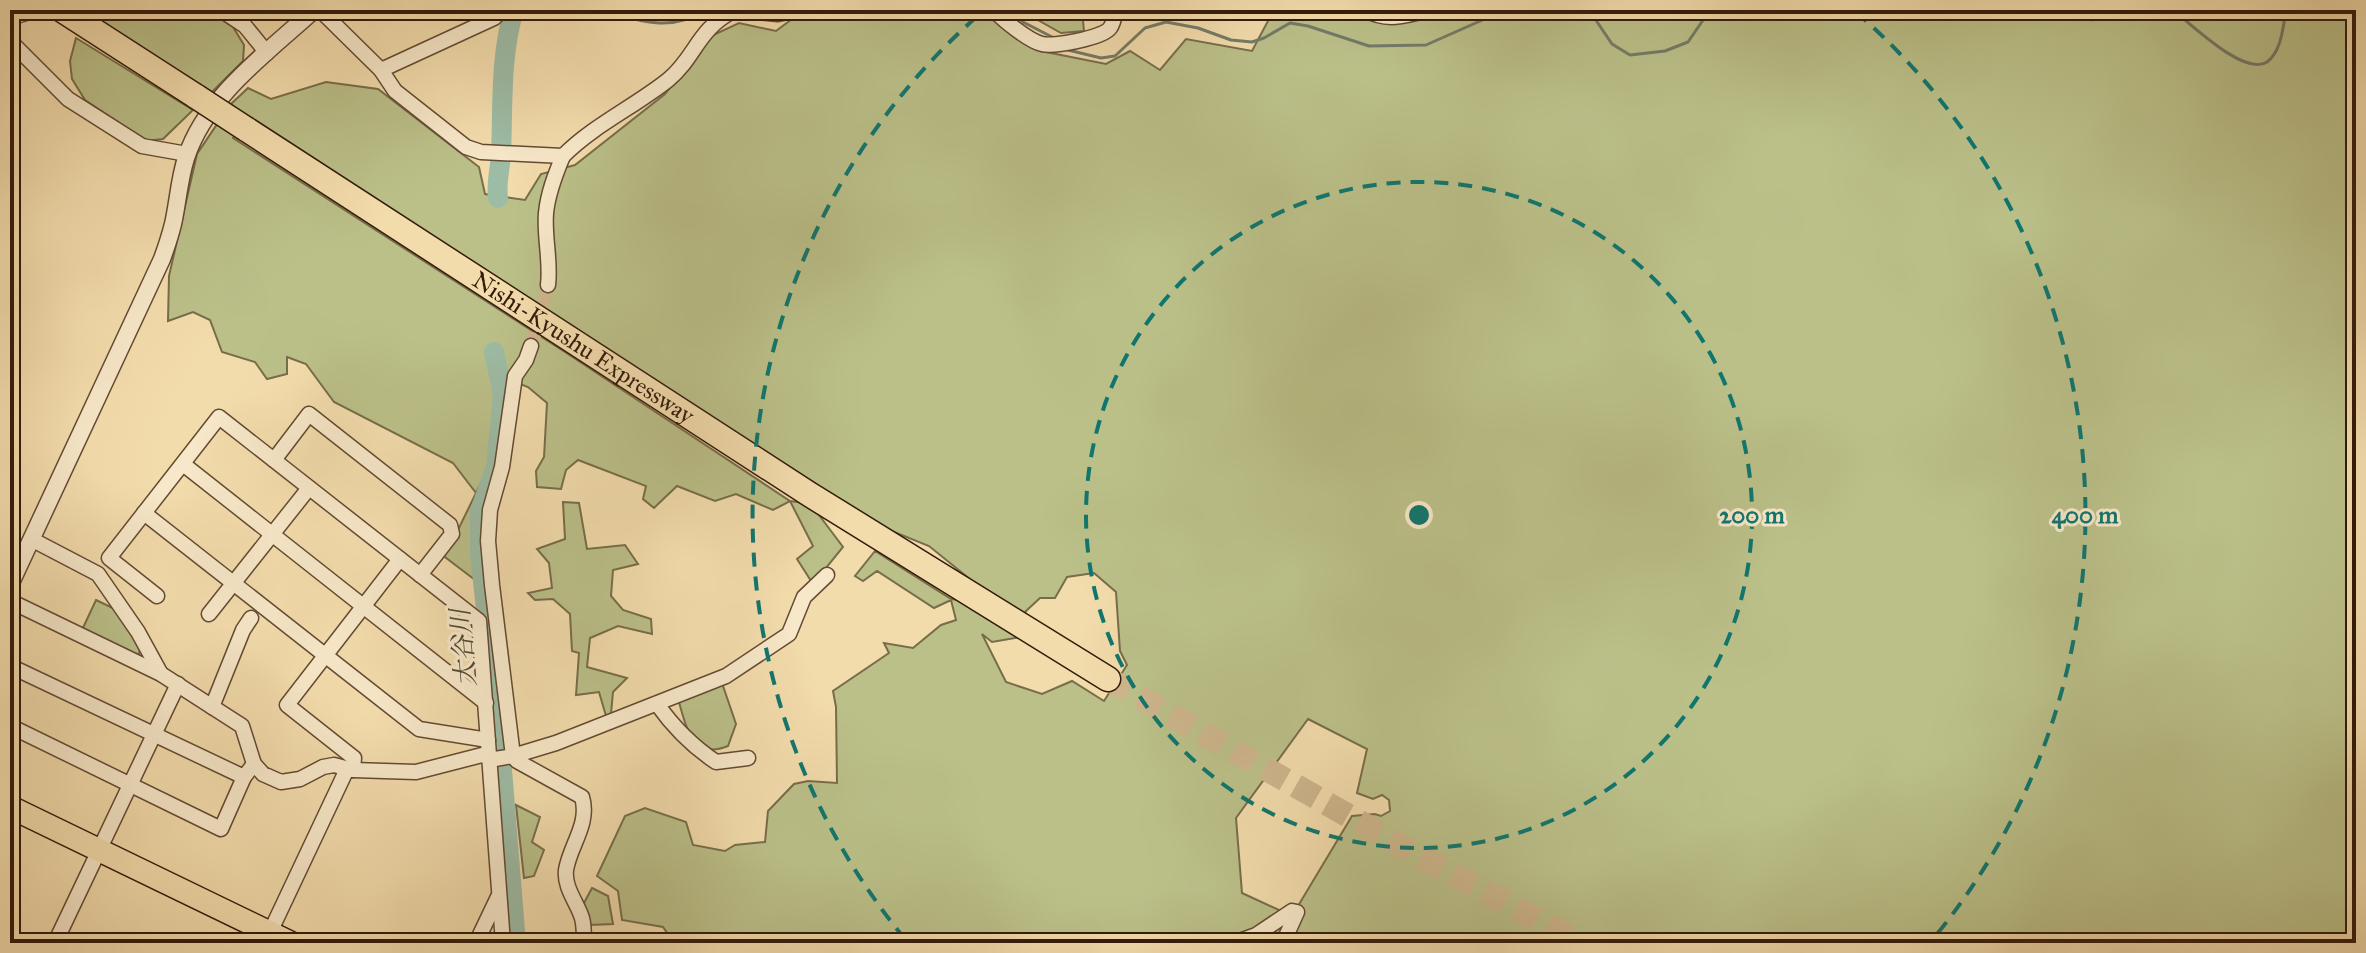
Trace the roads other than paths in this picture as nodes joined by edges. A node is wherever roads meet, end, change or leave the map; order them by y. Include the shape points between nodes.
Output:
1 (36, 10) edge
2 (62, 10) edge
3 (221, 10) edge
4 (314, 10) edge
5 (320, 10) edge
6 (502, 10) edge
7 (736, 10) edge
8 (799, 10) edge
9 (994, 10) edge
10 (1116, 10) edge
11 (1366, 10) edge
12 (1427, 10) edge
13 (10, 18) edge
14 (10, 41) edge
15 (267, 53) junction
16 (381, 70) junction
17 (187, 154) junction
18 (563, 156) junction
19 (548, 285) tunnel mouth
20 (531, 346) tunnel mouth
21 (274, 460) junction
22 (183, 464) junction
23 (309, 488) junction
24 (144, 513) junction
25 (272, 535) junction
26 (31, 539) junction
27 (400, 559) junction
28 (420, 575) junction
29 (827, 575) dead end
30 (233, 584) junction
31 (10, 585) edge
32 (157, 596) dead end
33 (10, 601) edge
34 (363, 606) junction
35 (209, 614) dead end
36 (251, 618) dead end
37 (324, 655) junction
38 (10, 666) edge
39 (161, 674) junction
40 (1108, 679) tunnel mouth
41 (178, 684) junction
42 (486, 703) junction
43 (657, 704) junction
44 (212, 707) junction
45 (10, 726) edge
46 (154, 734) junction
47 (488, 740) junction
48 (502, 757) junction
49 (748, 758) dead end
50 (254, 764) junction
51 (350, 770) junction
52 (244, 777) junction
53 (131, 784) junction
54 (10, 807) edge
55 (98, 850) junction
56 (500, 894) junction
57 (268, 938) edge
58 (55, 943) edge
59 (291, 943) edge
60 (476, 943) edge
61 (503, 943) edge
62 (584, 943) edge
63 (1234, 943) edge
64 (1283, 943) edge

1 - 13 street
2 - 40 highway, Nishi-Kyushu Expressway, bridge via 809,494
3 - 15 street via 245,26
4 - 15 street
5 - 16 street
6 - 16 street
7 - 8 street
7 - 18 street via 716,20 669,79
9 - 10 street via 1040,44 1051,44 1102,35
11 - 12 street via 1400,18
14 - 17 street via 68,99 142,146
15 - 17 street via 223,95
16 - 18 street via 395,91 466,147
17 - 26 street via 162,259
18 - 19 street via 546,216
20 - 48 street via 515,376 490,510
21 - 22 street via 219,417
21 - 23 street
21 - 28 street via 309,414 450,525 452,534
22 - 24 street
22 - 25 street
23 - 25 street
23 - 27 street
24 - 30 street
24 - 32 street via 109,558
25 - 30 street
25 - 34 street
26 - 31 street
26 - 39 street via 98,574
27 - 28 street
27 - 34 street
28 - 42 street via 479,621
29 - 43 street via 804,597 789,634 726,676
30 - 35 street
30 - 37 street
33 - 39 street
34 - 37 street
34 - 42 street
36 - 44 street
37 - 47 street via 419,729
37 - 51 street via 287,705 354,758
38 - 46 street
39 - 41 street
41 - 44 street
41 - 46 street
42 - 47 street
43 - 48 street via 556,743
43 - 49 street via 676,730 716,762
44 - 50 street via 242,726
45 - 53 street
46 - 52 street
46 - 53 street
47 - 48 street
48 - 51 street via 482,755 416,772
48 - 56 street
48 - 62 street via 582,797 581,828 566,871 570,895 582,917
50 - 51 street via 281,782 334,765
50 - 52 street
51 - 57 street
52 - 53 street via 221,829
53 - 55 street
54 - 55 highway
55 - 57 highway
55 - 58 street
56 - 60 street
56 - 61 street
57 - 59 highway
63 - 64 street via 1297,912

